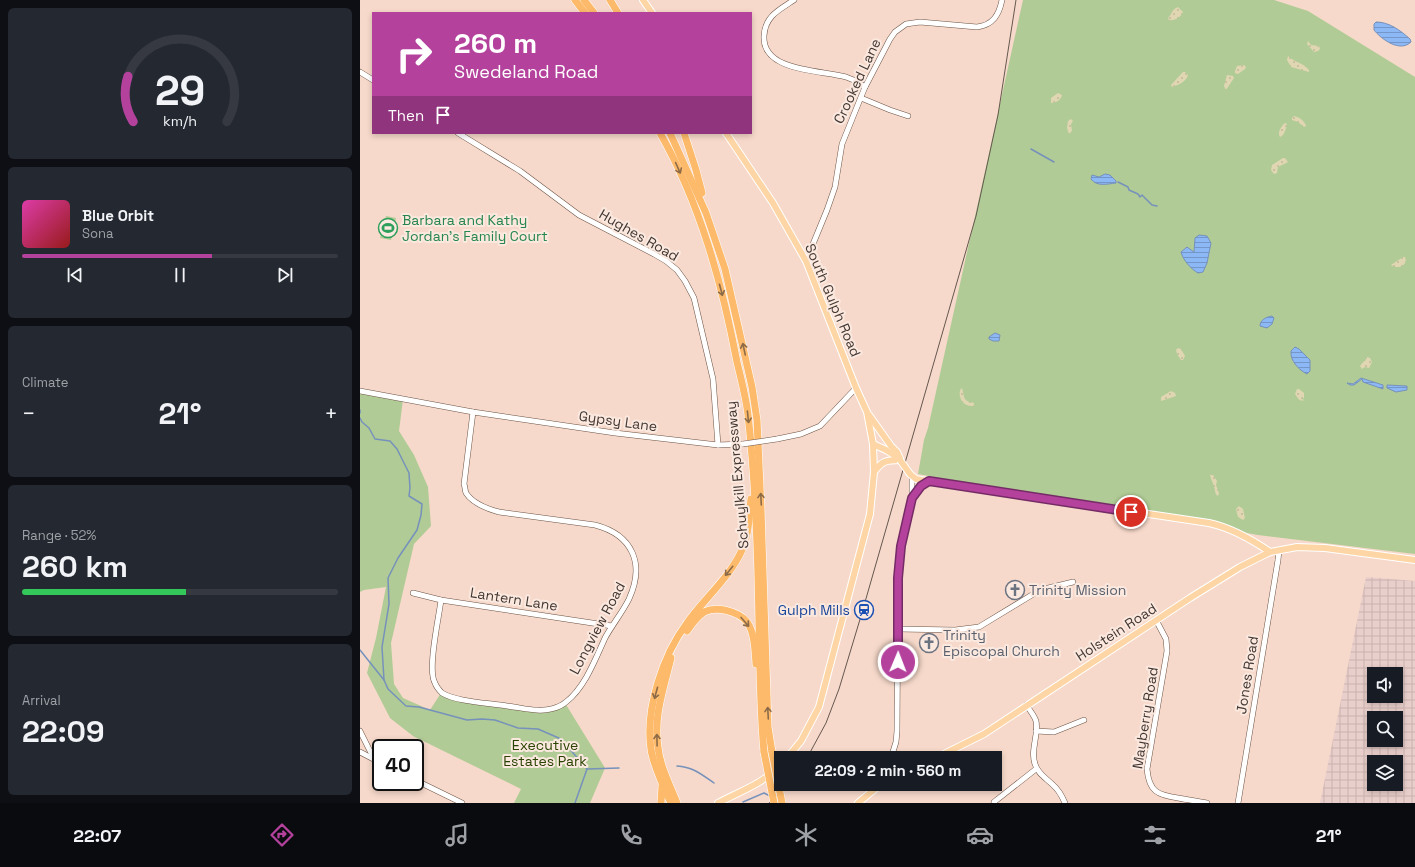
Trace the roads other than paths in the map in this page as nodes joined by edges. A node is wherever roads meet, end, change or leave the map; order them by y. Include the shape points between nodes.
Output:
1 (574, 0) edge
2 (584, 0) edge
3 (610, 0) edge
4 (643, 0) edge
5 (794, 0) edge
6 (1002, 0) edge
7 (584, 12) edge
8 (593, 12) edge
9 (617, 12) edge
10 (651, 12) edge
11 (360, 72) edge
12 (372, 79) edge
13 (865, 87) junction
14 (861, 98) junction
15 (908, 116) dead end
16 (460, 134) edge
17 (661, 134) edge
18 (670, 134) edge
19 (684, 134) edge
20 (727, 134) edge
21 (706, 213) junction
22 (806, 261) junction
23 (856, 388) junction
24 (360, 391) edge
25 (473, 412) junction
26 (867, 412) junction
27 (873, 444) junction
28 (718, 445) junction
29 (891, 446) junction
30 (751, 453) junction
31 (900, 460) junction
32 (874, 472) junction
33 (911, 475) junction
34 (929, 481) junction
35 (912, 498) junction
36 (1279, 550) junction
37 (1270, 552) junction
38 (1415, 560) edge
39 (1073, 582) dead end
40 (413, 593) dead end
41 (441, 600) junction
42 (1156, 620) junction
43 (612, 626) junction
44 (899, 629) junction
45 (761, 705) junction
46 (1026, 705) junction
47 (1084, 720) dead end
48 (360, 731) edge
49 (1036, 731) junction
50 (793, 751) edge
51 (893, 751) edge
52 (950, 751) edge
53 (360, 752) edge
54 (372, 756) edge
55 (372, 759) edge
56 (1036, 769) junction
57 (774, 771) edge
58 (424, 784) edge
59 (662, 784) junction
60 (873, 791) edge
61 (994, 802) edge
62 (462, 803) edge
63 (661, 803) edge
64 (671, 803) edge
65 (677, 803) edge
66 (718, 803) edge
67 (774, 803) edge
68 (782, 803) edge
69 (858, 803) edge
70 (1065, 803) edge
71 (1207, 803) edge
72 (1238, 803) edge

1 - 7 highway
2 - 8 highway
3 - 9 highway
4 - 10 main road
5 - 13 street via 768,19 764,42 774,59 784,64 846,77
6 - 13 street, Crooked Lane via 994,20 983,27 920,22 906,24 890,39
11 - 12 street
13 - 14 street, Crooked Lane
14 - 15 street
14 - 22 street, Crooked Lane via 842,144 835,187
16 - 28 street, Hughes Road via 520,172 579,215 654,254 677,270 694,298 713,379
17 -> 30 highway, Schuylkill Expressway via 697,215 714,263 729,319 748,413
18 - 21 highway, Schuylkill Expressway
19 - 21 highway
20 - 22 main road, South Gulph Road via 773,203
68 -> 21 highway, Schuylkill Expressway, bridge via 768,726 757,420 736,314
22 - 23 main road, South Gulph Road
23 - 26 main road, South Gulph Road
23 - 28 street, Gypsy Lane, bridge via 820,426 802,434 743,444
24 - 25 street, Gypsy Lane
25 - 28 street, Gypsy Lane via 615,434
25 - 43 street, Longview Road via 464,484 466,493 475,502 499,512 604,527 621,536 627,544 636,569 635,584
26 - 27 main road, South Gulph Road
26 - 29 main road
27 - 29 main road
27 - 31 main road
27 - 32 main road, South Gulph Road
29 - 31 main road
30 - 45 highway, Schuylkill Expressway
30 -> 59 highway via 751,497 743,548 736,562 686,624 668,654 650,713 651,749
31 - 32 main road via 883,462
31 - 33 main road, bridge
32 - 50 main road, South Gulph Road via 870,514 819,708
33 - 34 main road
33 - 35 street
34 - 35 street via 921,486
34 - 37 main road via 1209,523 1252,540
35 - 44 street via 901,546 898,578
36 - 37 main road, Holstein Road
36 - 38 main road, Holstein Road via 1297,547 1325,548
36 - 72 street, Jones Road
37 - 42 main road, Holstein Road via 1240,567
39 - 44 street via 1040,590 980,627 955,630
40 - 41 street, Lantern Lane
41 - 43 street, Lantern Lane
41 - 43 street, Longview Road via 432,667 434,682 442,692 459,699 538,710 552,709 565,703 583,681
42 - 46 main road, Holstein Road
42 - 71 street, Mayberry Road via 1166,639 1167,651 1147,769 1148,780 1162,795
44 - 51 street via 897,731
65 -> 45 highway via 663,770 657,747 657,717 671,657 691,625 703,613 713,609 727,610 747,622 754,646
45 - 67 highway, Schuylkill Expressway, bridge via 764,752
46 - 49 street via 1036,722
46 - 52 main road, Holstein Road via 984,734
47 - 49 street via 1054,732
48 - 54 street
49 - 56 street via 1033,754
53 - 55 street
56 - 61 street
56 - 70 street via 1061,793
57 - 66 main road via 762,780
58 - 62 street
59 - 63 highway
59 - 64 highway
60 - 69 main road

